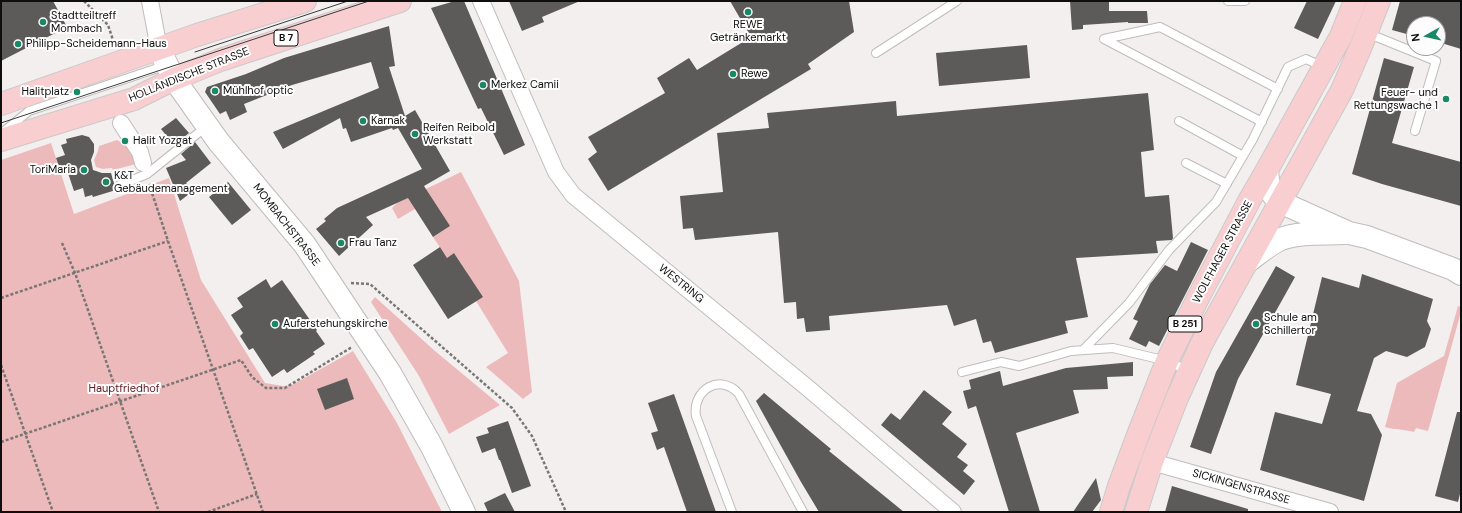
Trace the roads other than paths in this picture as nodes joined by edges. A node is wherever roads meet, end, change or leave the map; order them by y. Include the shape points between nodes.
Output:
1 (150, 1) edge
2 (304, 1) edge
3 (400, 1) edge
4 (481, 1) edge
5 (957, 1) edge
6 (1228, 1) edge
7 (1245, 1) edge
8 (1355, 1) edge
9 (1379, 1) edge
10 (1356, 29) junction
11 (876, 53) dead end
12 (167, 64) junction
13 (1324, 68) junction
14 (1278, 89) junction
15 (6, 108) edge
16 (29, 112) junction
17 (1179, 120) dead end
18 (1262, 122) junction
19 (121, 123) dead end
20 (208, 125) junction
21 (1415, 131) dead end
22 (1, 134) edge
23 (1, 140) edge
24 (1243, 156) junction
25 (1186, 163) dead end
26 (145, 168) junction
27 (1227, 184) junction
28 (120, 185) dead end
29 (1275, 189) junction
30 (1358, 235) junction
31 (1247, 262) junction
32 (1458, 270) edge
33 (1083, 350) junction
34 (1167, 361) junction
35 (1189, 371) junction
36 (962, 372) dead end
37 (1152, 462) junction
38 (464, 512) edge
39 (732, 512) edge
40 (803, 512) edge
41 (953, 512) edge
42 (1111, 512) edge
43 (1136, 512) edge
44 (1330, 512) edge

1 - 12 street, MOMBACHSTRASSE
2 - 12 main road, HOLLÄNDISCHE STRASSE / B 7 via 197,35
3 - 12 main road, HOLLÄNDISCHE STRASSE / B 7 via 220,60
4 - 41 street, WESTRING via 556,172 573,195 809,389
5 - 11 lane
6 - 7 lane
8 - 10 main road, WOLFHAGER STRASSE / B 251
9 - 10 main road, WOLFHAGER STRASSE / B 251
10 - 13 main road, WOLFHAGER STRASSE / B 251
10 - 21 lane via 1436,61
10 - 29 main road, WOLFHAGER STRASSE / B 251 via 1342,90
12 - 15 main road, HOLLÄNDISCHE STRASSE / B 7
12 - 16 lane
12 - 20 street, MOMBACHSTRASSE
12 - 23 main road, HOLLÄNDISCHE STRASSE / B 7 via 134,99
13 - 14 lane via 1306,59 1288,67
13 - 29 main road, WOLFHAGER STRASSE / B 251
14 - 18 lane
14 - 18 lane via 1160,27 1104,39
15 - 16 lane
16 - 22 lane
17 - 24 lane
18 - 24 lane
19 - 26 street via 140,152
20 - 26 lane
20 - 38 street, MOMBACHSTRASSE via 218,141 305,245 390,373 432,447
24 - 27 lane
25 - 27 lane
26 - 28 lane
27 - 33 lane via 1216,202 1170,250 1129,303
29 - 30 street
29 - 31 main road, WOLFHAGER STRASSE / B 251
29 - 34 main road, WOLFHAGER STRASSE / B 251 via 1248,201
30 - 31 street via 1290,236
30 - 32 street
31 - 35 main road, WOLFHAGER STRASSE / B 251
33 - 34 lane via 1113,348
33 - 36 lane via 1019,366 1001,362
34 - 35 lane
34 - 42 main road, WOLFHAGER STRASSE / B 251
35 - 37 main road, WOLFHAGER STRASSE / B 251
37 - 43 main road, WOLFHAGER STRASSE / B 251
37 - 44 street, SICKINGENSTRASSE
39 - 40 lane via 694,408 697,398 711,386 734,388 739,394

